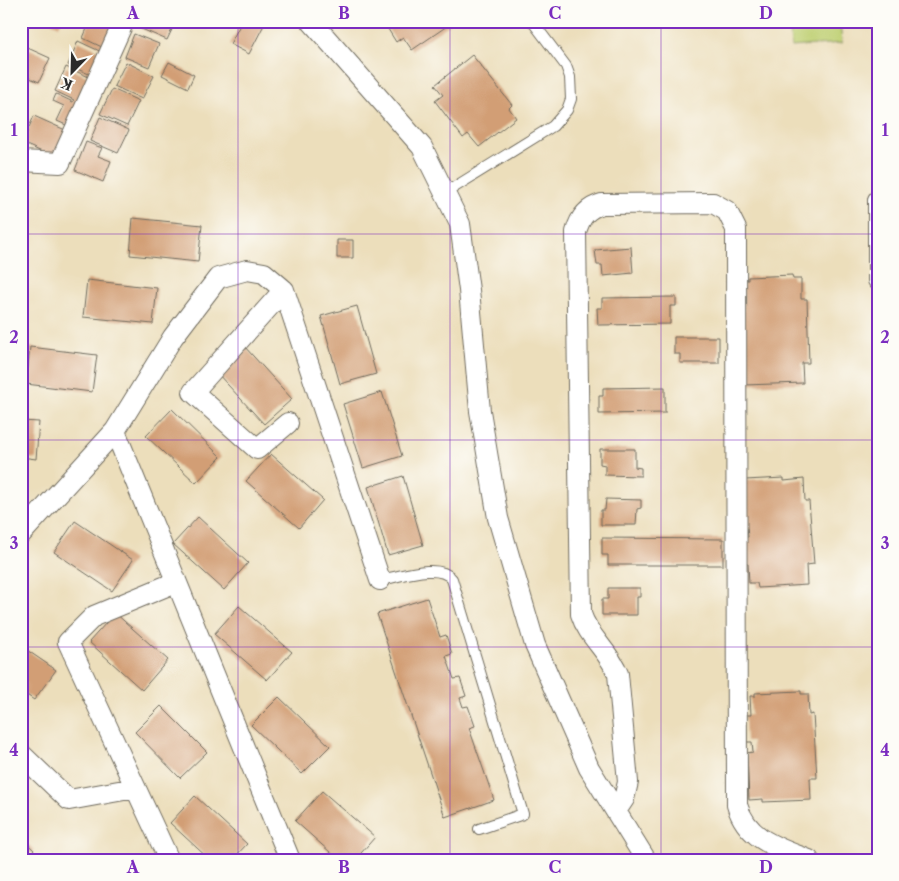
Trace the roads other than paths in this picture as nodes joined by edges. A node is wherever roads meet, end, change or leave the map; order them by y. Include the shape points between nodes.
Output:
1 (124, 21) edge
2 (311, 21) edge
3 (532, 21) edge
4 (21, 161) edge
5 (445, 193) junction
6 (878, 200) edge
7 (878, 280) edge
8 (284, 290) junction
9 (288, 423) dead end
10 (115, 431) junction
11 (21, 534) edge
12 (380, 580) joint
13 (176, 582) junction
14 (21, 754) edge
15 (135, 788) junction
16 (616, 811) junction
17 (479, 829) dead end
18 (644, 858) edge
19 (169, 860) edge
20 (290, 860) edge
21 (809, 860) edge

1 - 4 street via 60,163
2 - 5 street via 422,147
3 - 5 lane via 566,66 571,100 567,110 553,126
5 - 16 street via 460,224 480,411 498,518 535,645 589,768
6 - 7 street
8 - 9 street via 192,392 257,449
8 - 10 street via 264,273 248,270 218,278 173,337
8 - 12 street
10 - 11 street
10 - 13 street
12 - 17 lane via 437,570 452,579 523,814
13 - 15 street via 94,616 68,642
13 - 20 street
14 - 15 street via 70,800
15 - 19 street
16 - 18 street
16 - 21 street via 628,782 618,674 612,660 584,626 581,614 576,232 583,215 602,204 713,203 727,211 736,229 738,805 744,822 757,837

